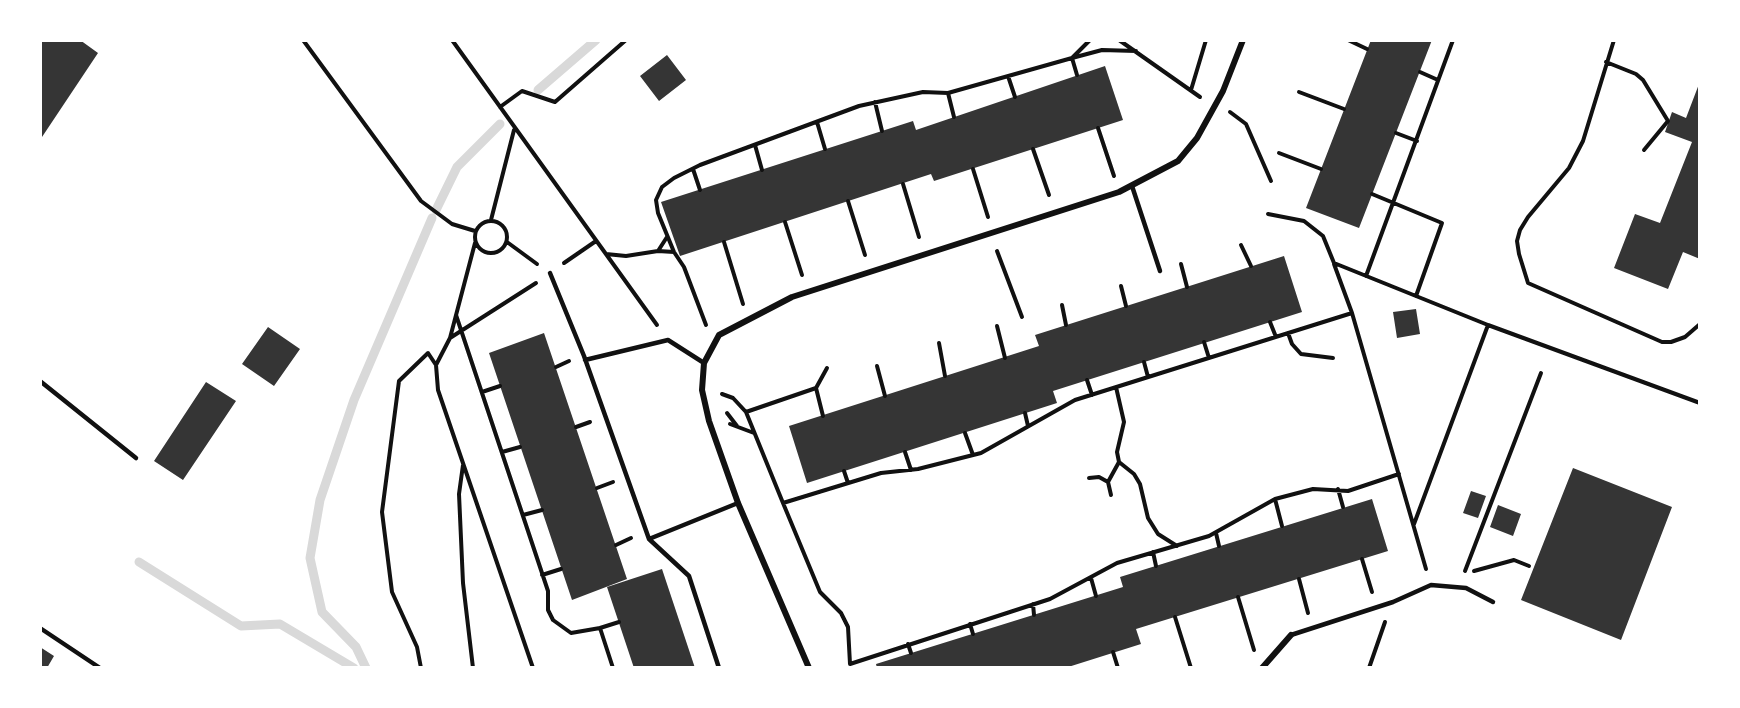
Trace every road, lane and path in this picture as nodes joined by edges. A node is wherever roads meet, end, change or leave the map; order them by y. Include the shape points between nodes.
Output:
1 (303, 40) edge
2 (452, 40) edge
3 (626, 40) edge
4 (1090, 40) edge
5 (1119, 40) edge
6 (1206, 40) edge
7 (1243, 40) edge
8 (1348, 40) edge
9 (1453, 40) edge
10 (1614, 40) edge
11 (1367, 49) dead end
12 (1137, 51) junction
13 (1072, 58) junction
14 (1606, 62) junction
15 (1420, 72) dead end
16 (1077, 75) dead end
17 (1008, 76) junction
18 (1438, 80) junction
19 (1191, 90) junction
20 (1299, 92) dead end
21 (948, 93) junction
22 (1015, 97) dead end
23 (875, 102) junction
24 (500, 107) junction
25 (1214, 107) junction
26 (1344, 109) dead end
27 (954, 117) dead end
28 (817, 122) junction
29 (1098, 128) dead end
30 (514, 129) junction
31 (882, 130) dead end
32 (1396, 133) dead end
33 (1417, 141) junction
34 (754, 145) junction
35 (825, 149) dead end
36 (1034, 149) dead end
37 (1644, 150) dead end
38 (1279, 153) dead end
39 (693, 169) junction
40 (973, 169) dead end
41 (1321, 169) dead end
42 (762, 170) dead end
43 (1271, 181) dead end
44 (903, 183) dead end
45 (1132, 186) junction
46 (700, 190) dead end
47 (1119, 192) junction
48 (1372, 194) dead end
49 (848, 201) dead end
50 (1393, 203) junction
51 (1055, 213) junction
52 (1268, 214) dead end
53 (491, 220) junction
54 (785, 222) dead end
55 (475, 231) junction
56 (992, 234) junction
57 (667, 236) junction
58 (596, 241) junction
59 (475, 242) junction
60 (507, 242) junction
61 (723, 242) dead end
62 (1242, 245) dead end
63 (658, 251) junction
64 (674, 252) junction
65 (605, 254) junction
66 (925, 255) junction
67 (1334, 263) junction
68 (1180, 264) dead end
69 (1251, 266) dead end
70 (1160, 271) dead end
71 (870, 272) junction
72 (550, 273) junction
73 (1366, 276) junction
74 (1121, 286) dead end
75 (1187, 287) dead end
76 (807, 292) junction
77 (1416, 296) junction
78 (1062, 305) dead end
79 (1126, 306) dead end
80 (1352, 314) junction
81 (456, 315) junction
82 (747, 318) junction
83 (1022, 318) dead end
84 (1270, 322) dead end
85 (1700, 324) edge
86 (1066, 325) dead end
87 (1488, 325) junction
88 (997, 326) dead end
89 (462, 331) junction
90 (1288, 333) junction
91 (1276, 337) junction
92 (450, 339) junction
93 (668, 340) junction
94 (1204, 342) dead end
95 (939, 343) dead end
96 (713, 345) junction
97 (1005, 358) dead end
98 (1209, 358) junction
99 (1334, 358) dead end
100 (585, 360) junction
101 (1144, 362) dead end
102 (704, 363) junction
103 (436, 366) junction
104 (877, 366) dead end
105 (827, 368) dead end
106 (1541, 373) dead end
107 (945, 376) dead end
108 (1148, 377) junction
109 (1087, 380) dead end
110 (40, 381) edge
111 (500, 386) dead end
112 (702, 386) junction
113 (1116, 387) junction
114 (816, 388) junction
115 (482, 392) junction
116 (1092, 395) junction
117 (885, 396) dead end
118 (1700, 403) edge
119 (746, 412) junction
120 (1025, 413) dead end
121 (823, 416) dead end
122 (1029, 426) junction
123 (965, 433) dead end
124 (520, 447) dead end
125 (502, 452) junction
126 (905, 452) dead end
127 (973, 455) junction
128 (136, 458) dead end
129 (1119, 462) junction
130 (463, 463) junction
131 (910, 470) junction
132 (844, 471) dead end
133 (1399, 474) junction
134 (1089, 478) dead end
135 (1108, 482) junction
136 (848, 483) junction
137 (1338, 489) junction
138 (1111, 495) dead end
139 (1275, 499) junction
140 (783, 503) junction
141 (738, 504) junction
142 (1343, 507) dead end
143 (542, 510) dead end
144 (523, 515) junction
145 (1413, 524) junction
146 (1282, 526) dead end
147 (1216, 533) junction
148 (649, 539) junction
149 (1177, 546) junction
150 (1219, 546) dead end
151 (1153, 552) junction
152 (1362, 559) dead end
153 (1156, 566) dead end
154 (1529, 566) dead end
155 (561, 569) dead end
156 (542, 575) junction
157 (1091, 578) junction
158 (1299, 579) dead end
159 (1431, 585) junction
160 (1371, 590) dead end
161 (1096, 596) dead end
162 (1238, 597) dead end
163 (1393, 602) junction
164 (1493, 602) dead end
165 (1033, 604) junction
166 (1034, 615) dead end
167 (1175, 617) dead end
168 (619, 622) dead end
169 (970, 624) junction
170 (40, 628) edge
171 (600, 628) junction
172 (1312, 628) junction
173 (973, 634) dead end
174 (1291, 635) joint
175 (908, 644) junction
176 (1113, 652) dead end
177 (911, 653) dead end
178 (1256, 657) dead end
179 (850, 666) edge
180 (100, 668) edge
181 (421, 668) edge
182 (473, 668) edge
183 (533, 668) edge
184 (613, 668) edge
185 (719, 668) edge
186 (808, 668) edge
187 (1118, 668) edge
188 (1191, 668) edge
189 (1262, 668) edge
190 (1369, 668) edge

1 - 55 path via 421,201 452,224
2 - 24 path
3 - 24 path via 555,102 522,91
4 - 13 path
5 - 12 path
6 - 19 path
7 - 25 street
8 - 11 path
9 - 18 path
10 - 14 path
12 - 13 path via 1102,50
12 - 19 path
13 - 16 path
13 - 17 path
14 - 37 path via 1643,80 1668,121
14 - 85 path via 1583,141 1569,168 1520,230 1517,241 1527,283 1662,342 1685,337
15 - 18 path
17 - 21 path
17 - 22 path
18 - 33 path
19 - 25 path
20 - 26 path
21 - 23 path via 923,92
21 - 27 path
23 - 28 path
23 - 31 path
24 - 30 path
25 - 43 path via 1232,112 1246,124
25 - 45 street via 1197,138 1178,161
28 - 34 path
28 - 35 path
29 - 47 path
30 - 53 path
30 - 58 path
32 - 33 path
33 - 50 path
34 - 39 path
34 - 42 path
36 - 51 path
38 - 41 path
39 - 46 path
39 - 57 path via 662,187 656,200
40 - 56 path
44 - 66 path
45 - 47 street
45 - 70 lane
47 - 51 street
48 - 50 path
49 - 71 path
50 - 73 path
50 - 77 path via 1442,223
51 - 56 street
52 - 67 path via 1304,221 1323,236
53 - 55 path
53 - 60 path via 503,225
54 - 76 path
55 - 59 path
56 - 66 street
56 - 83 path
57 - 63 path
57 - 64 path
58 - 65 path
58 - 72 path
59 - 60 path via 484,252 495,253
59 - 81 path
60 - 72 path
61 - 82 path
62 - 69 path
63 - 64 path
63 - 65 path
64 - 96 path via 684,267
65 - 93 path
66 - 71 street
67 - 73 path
67 - 80 path
68 - 75 path
71 - 76 street
72 - 89 path
72 - 100 lane
73 - 77 path
74 - 79 path
76 - 82 street
77 - 87 path
78 - 86 path
80 - 90 path
80 - 133 path
81 - 89 path
81 - 92 path
82 - 96 street via 719,335
84 - 91 path
87 - 118 path
87 - 145 path
88 - 97 path
89 - 92 path
89 - 115 path
90 - 91 path
90 - 99 path via 1301,354
91 - 98 path
92 - 103 path
93 - 100 lane
93 - 102 lane
94 - 98 path
95 - 107 path
96 - 102 street
98 - 108 path
100 - 148 lane
101 - 108 path
102 - 112 street
103 - 130 path via 438,390
103 - 181 path via 428,353 399,381 382,512 392,592 417,647
104 - 117 path
105 - 114 path
106 - 154 path via 1464,575 1514,560
108 - 113 path
109 - 116 path
110 - 128 lane
111 - 115 path
112 - 119 path via 733,398
112 - 141 street via 709,421
113 - 116 path
113 - 129 path via 1124,422 1117,452
114 - 119 path
114 - 121 path
115 - 125 path
116 - 122 path via 1075,400
119 - 140 path
120 - 122 path
122 - 127 path
123 - 127 path
124 - 125 path
125 - 144 path
126 - 131 path
127 - 131 path
129 - 135 path
129 - 149 path via 1140,484 1148,518 1158,534
130 - 182 path via 459,494 463,583
130 - 183 path
131 - 136 path via 880,473
132 - 136 path
133 - 137 path via 1362,488
133 - 145 path
134 - 135 path via 1099,477
135 - 138 path
136 - 140 path
137 - 139 path via 1313,489
137 - 142 path
139 - 146 path
139 - 147 path
140 - 179 path via 820,592 841,612 848,627
141 - 148 lane
141 - 186 street
143 - 144 path
144 - 156 path
145 - 159 path
147 - 149 path
147 - 150 path
148 - 185 lane via 689,576
149 - 151 path
151 - 153 path
151 - 157 path via 1117,563
152 - 160 path
155 - 156 path
156 - 171 path via 553,620 571,633
157 - 161 path
157 - 165 path
158 - 172 path
159 - 163 lane
159 - 164 lane via 1466,588
162 - 178 path
163 - 172 lane
163 - 190 path
165 - 166 path
165 - 169 path
167 - 188 path
168 - 171 path
169 - 173 path
169 - 175 path
170 - 180 lane
171 - 184 path
172 - 174 lane
174 - 189 street
175 - 177 path
175 - 179 path
176 - 187 path

